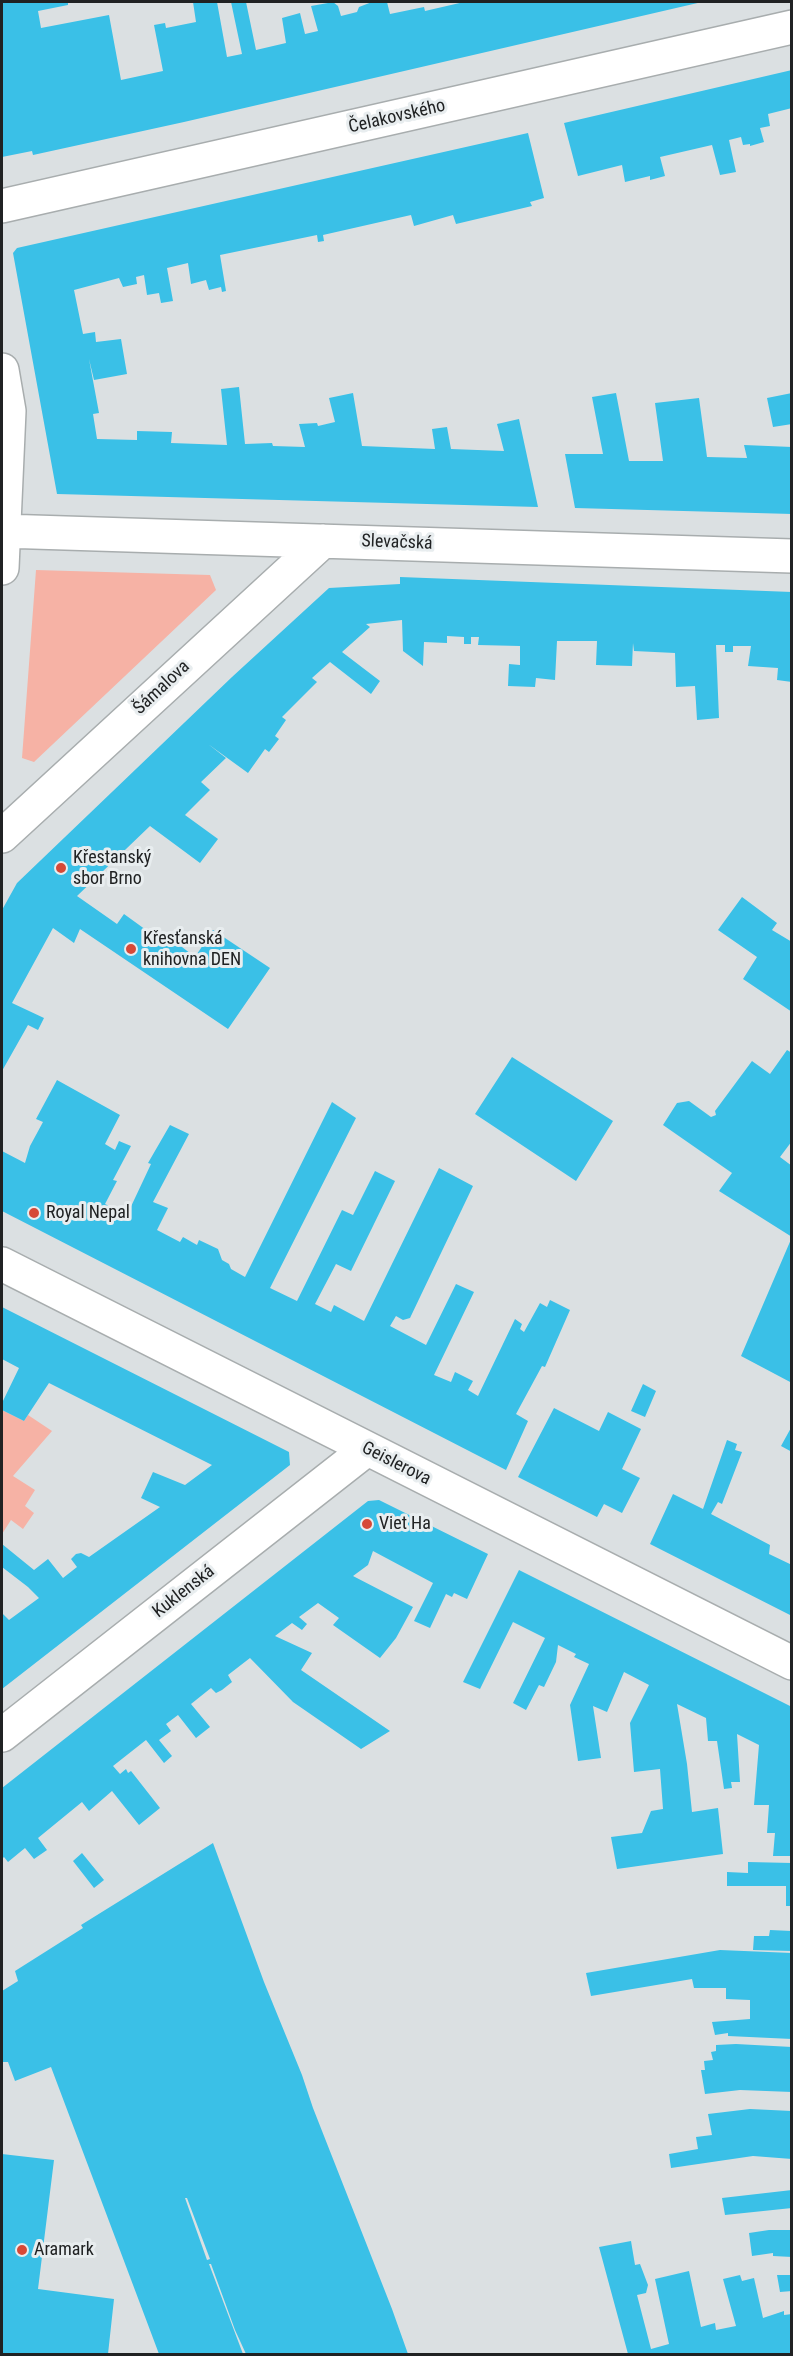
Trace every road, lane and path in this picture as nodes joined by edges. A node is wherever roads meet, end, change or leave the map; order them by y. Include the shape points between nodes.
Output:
1 (792, 27) edge
2 (2, 206) edge
3 (2, 370) edge
4 (3, 531) edge
5 (322, 541) junction
6 (792, 556) edge
7 (2, 568) edge
8 (2, 836) edge
9 (2, 1264) edge
10 (367, 1449) junction
11 (792, 1663) edge
12 (2, 1735) edge

1 - 2 street, Čelakovského
3 - 4 street via 9,411
4 - 5 street, Slevačská
4 - 7 street
5 - 6 street, Slevačská
5 - 8 street, Šámalova
9 - 10 street, Geislerova
10 - 11 street, Geislerova
10 - 12 street, Kuklenská

